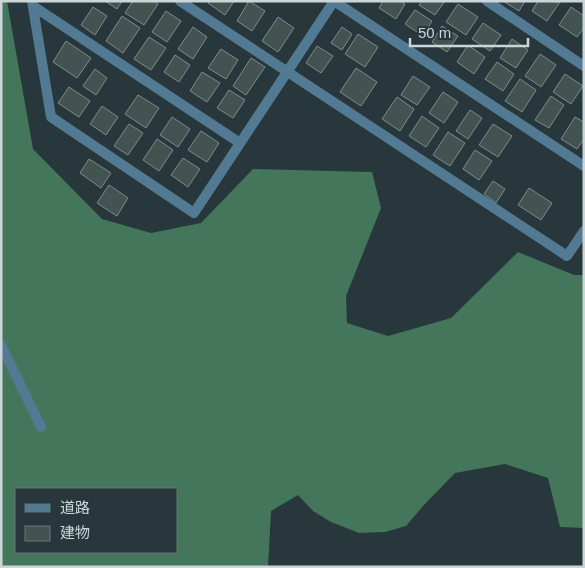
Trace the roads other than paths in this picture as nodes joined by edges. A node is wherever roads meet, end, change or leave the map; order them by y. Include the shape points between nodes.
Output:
1 (180, 1) edge
2 (334, 1) edge
3 (487, 1) edge
4 (32, 4) edge
5 (584, 66) edge
6 (288, 72) junction
7 (240, 143) junction
8 (584, 166) edge
9 (584, 231) edge
10 (1, 344) edge
11 (41, 427) dead end

1 - 6 street
2 - 6 street
2 - 8 street
3 - 5 street
4 - 7 street
4 - 7 street via 51,117 194,213
6 - 7 street
6 - 9 street via 567,256
10 - 11 street

